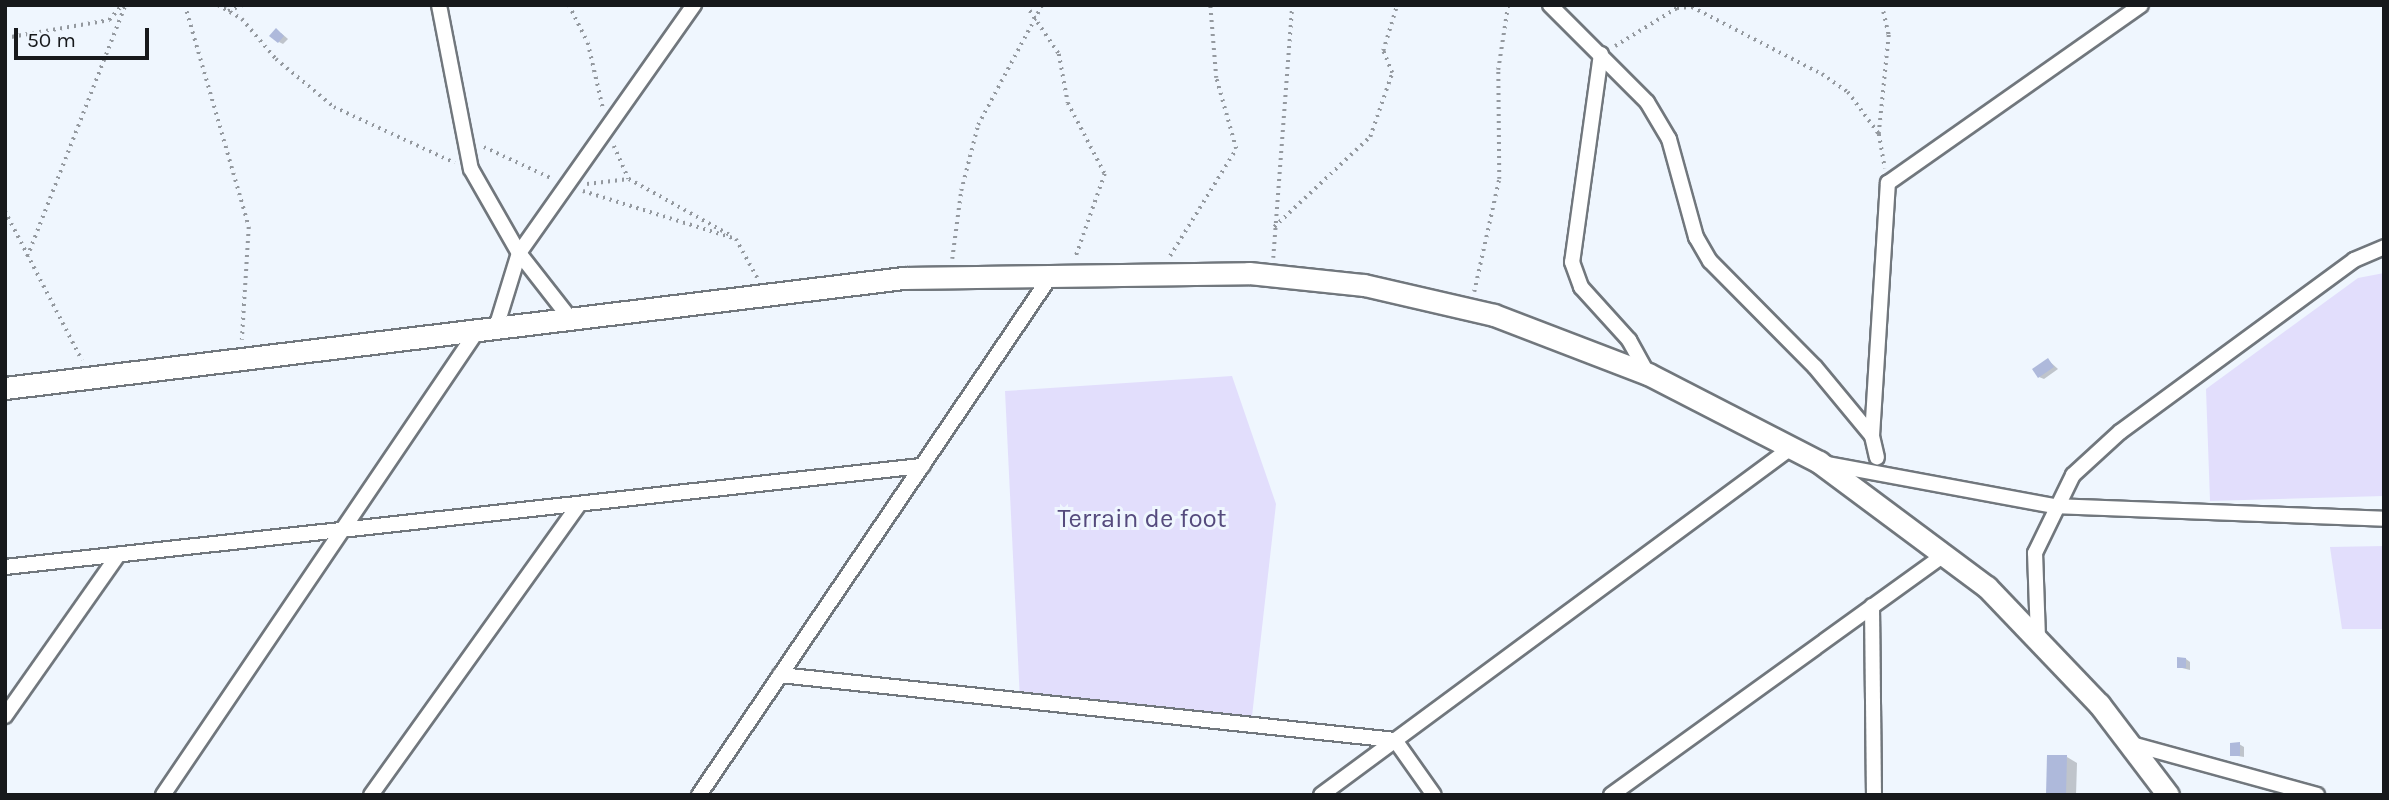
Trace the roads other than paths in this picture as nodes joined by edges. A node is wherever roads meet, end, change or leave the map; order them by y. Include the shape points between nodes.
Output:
1 (439, 5) edge
2 (694, 5) edge
3 (1550, 5) edge
4 (2141, 5) edge
5 (1601, 54) junction
6 (2384, 247) edge
7 (519, 253) junction
8 (1061, 274) junction
9 (574, 323) junction
10 (485, 332) junction
11 (1648, 374) junction
12 (5, 388) edge
13 (1872, 436) junction
14 (1792, 447) junction
15 (1877, 457) dead end
16 (1819, 463) junction
17 (922, 466) junction
18 (579, 504) junction
19 (2053, 506) junction
20 (2384, 519) edge
21 (342, 531) junction
22 (1946, 553) junction
23 (118, 555) junction
24 (5, 567) edge
25 (1872, 606) junction
26 (2038, 638) junction
27 (780, 676) junction
28 (5, 716) edge
29 (1395, 740) junction
30 (2132, 744) junction
31 (163, 795) edge
32 (371, 795) edge
33 (699, 795) edge
34 (1321, 795) edge
35 (1434, 795) edge
36 (1611, 795) edge
37 (1874, 795) edge
38 (2168, 795) edge
39 (2317, 795) edge

1 - 7 street via 471,169
2 - 7 street
3 - 5 street
4 - 13 street via 1888,183
5 - 11 street via 1572,262 1581,287 1629,340
5 - 13 street via 1664,129 1696,237 1710,261 1788,335
6 - 19 street via 2354,260 2120,432 2073,475
7 - 9 street
7 - 10 street
8 - 9 main road via 950,275
8 - 11 main road via 1272,274 1469,308
8 - 17 street
9 - 10 main road
10 - 12 main road
10 - 21 street
11 - 14 main road
13 - 15 street
14 - 16 main road
14 - 29 street
16 - 19 street
16 - 22 main road
17 - 18 street
17 - 27 street
18 - 21 street
18 - 32 street
19 - 20 street
19 - 26 street via 2032,581
21 - 23 street
21 - 31 street
22 - 25 street
22 - 26 main road
23 - 24 street
23 - 28 street
25 - 36 street
25 - 37 street
26 - 30 main road
27 - 29 street
27 - 33 street
29 - 34 street
29 - 35 street
30 - 38 main road
30 - 39 street

